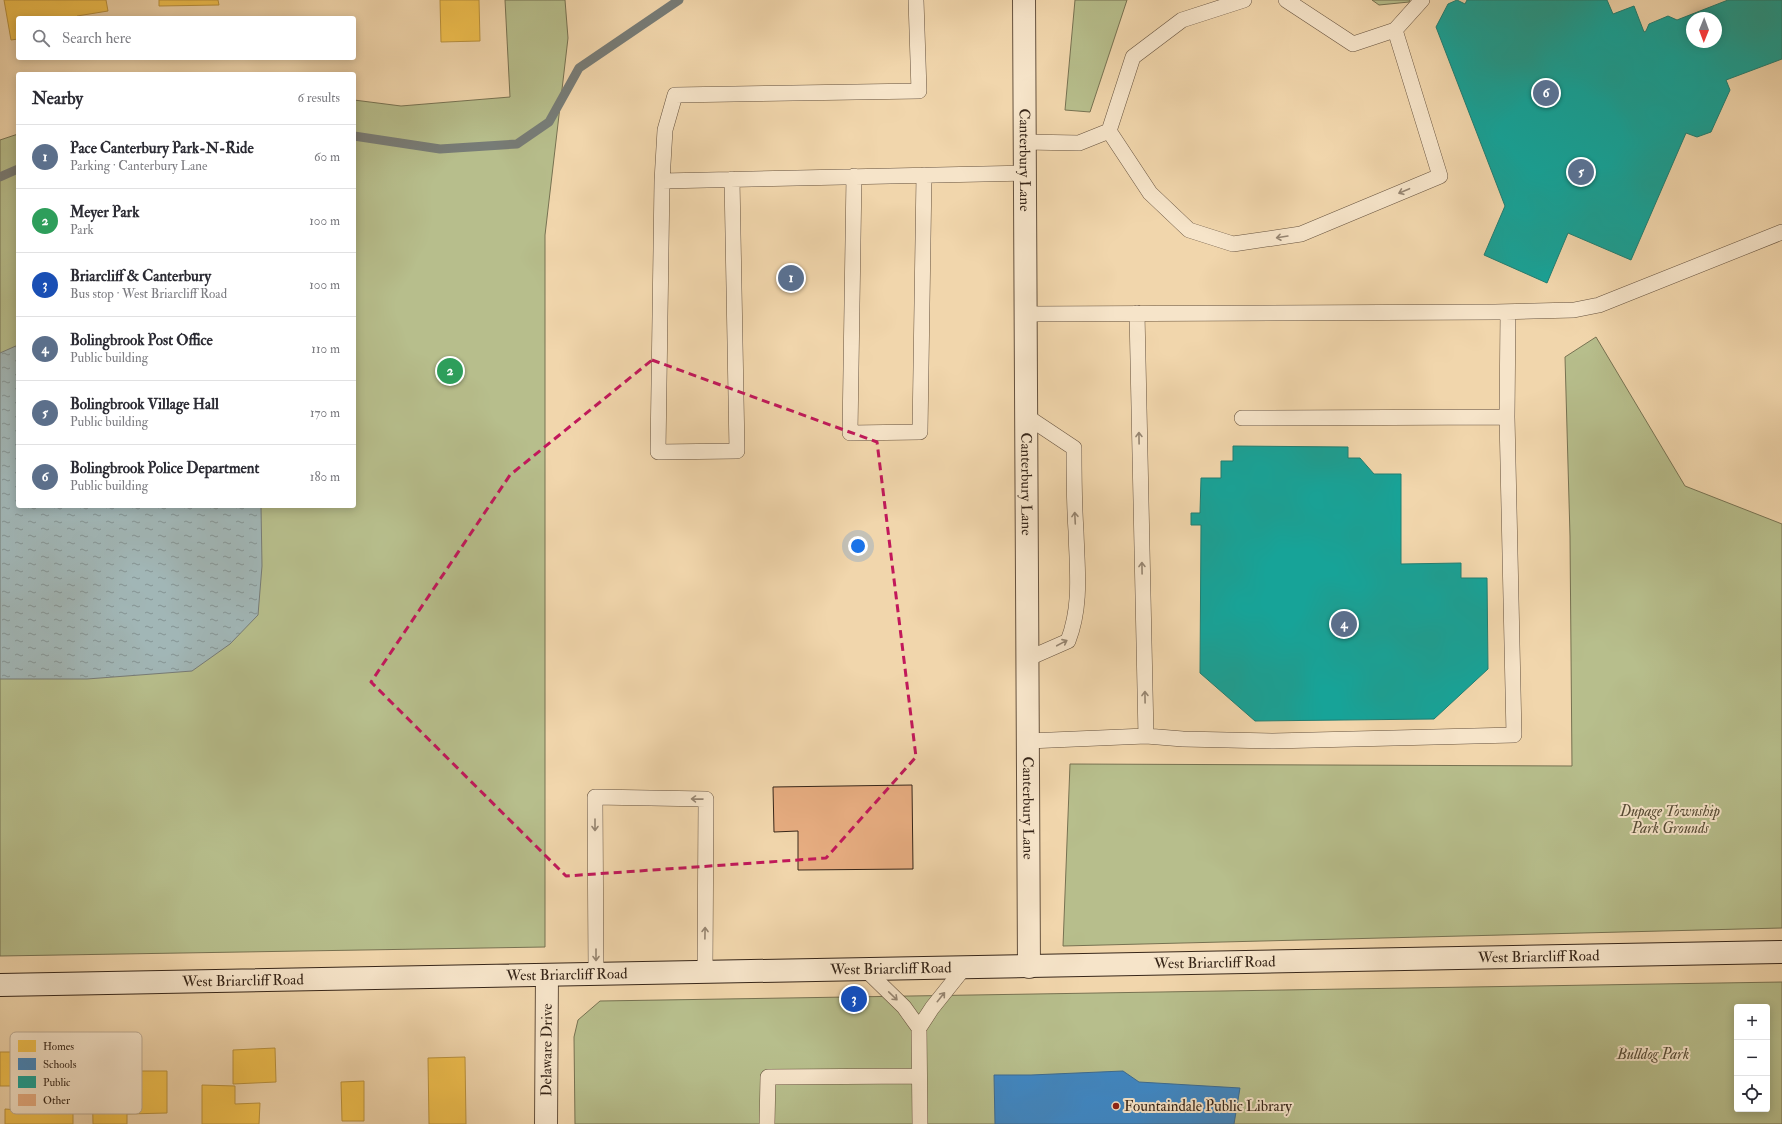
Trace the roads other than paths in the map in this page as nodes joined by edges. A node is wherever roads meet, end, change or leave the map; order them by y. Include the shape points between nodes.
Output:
1 (916, 0) edge
2 (1024, 0) edge
3 (1244, 0) edge
4 (1286, 0) edge
5 (1422, 0) edge
6 (1395, 30) junction
7 (1109, 131) junction
8 (1025, 142) junction
9 (1025, 173) junction
10 (924, 175) junction
11 (854, 176) junction
12 (732, 179) junction
13 (662, 181) junction
14 (1782, 232) edge
15 (1508, 312) junction
16 (1026, 314) junction
17 (1137, 314) junction
18 (1026, 416) junction
19 (1507, 417) junction
20 (1242, 418) dead end
21 (1027, 659) junction
22 (1146, 736) junction
23 (1028, 741) junction
24 (1782, 952) edge
25 (1029, 967) junction
26 (964, 968) junction
27 (865, 969) junction
28 (705, 972) junction
29 (547, 975) junction
30 (596, 975) junction
31 (0, 985) edge
32 (919, 1028) junction
33 (920, 1076) junction
34 (546, 1124) edge
35 (767, 1124) edge
36 (920, 1124) edge

1 - 13 lane via 919,91 675,94 665,130
2 - 8 street, Canterbury Lane
3 - 7 lane via 1182,20 1133,57
4 - 6 lane via 1353,44
5 - 6 lane
6 -> 7 lane via 1440,176 1301,234 1233,244 1189,230 1154,197
7 - 8 lane via 1080,142
8 - 9 street, Canterbury Lane
9 - 10 lane
9 - 16 street, Canterbury Lane
10 - 11 lane
10 - 11 lane via 920,432 850,433
11 - 12 lane
12 - 13 lane
12 - 13 lane via 737,451 658,452
14 - 15 lane via 1599,306 1574,310
15 - 17 lane
15 - 19 lane
16 - 17 lane
16 - 18 street, Canterbury Lane
22 -> 17 lane
18 - 21 street, Canterbury Lane
21 -> 18 lane via 1068,641 1075,622 1078,587 1074,448
19 - 20 lane
19 - 22 lane via 1514,735 1273,741
21 - 23 street, Canterbury Lane
22 - 23 lane
23 - 25 street, Canterbury Lane
24 - 25 street, West Briarcliff Road
25 - 26 street, West Briarcliff Road
26 - 27 street, West Briarcliff Road
32 -> 26 lane
27 - 28 street, West Briarcliff Road
27 -> 32 lane via 904,1007
28 - 30 street, West Briarcliff Road
28 -> 30 lane via 706,799 595,797
29 - 30 street, West Briarcliff Road
29 - 31 street, West Briarcliff Road
29 - 34 street, Delaware Drive
32 - 33 lane
33 - 35 lane via 768,1077
33 - 36 lane

